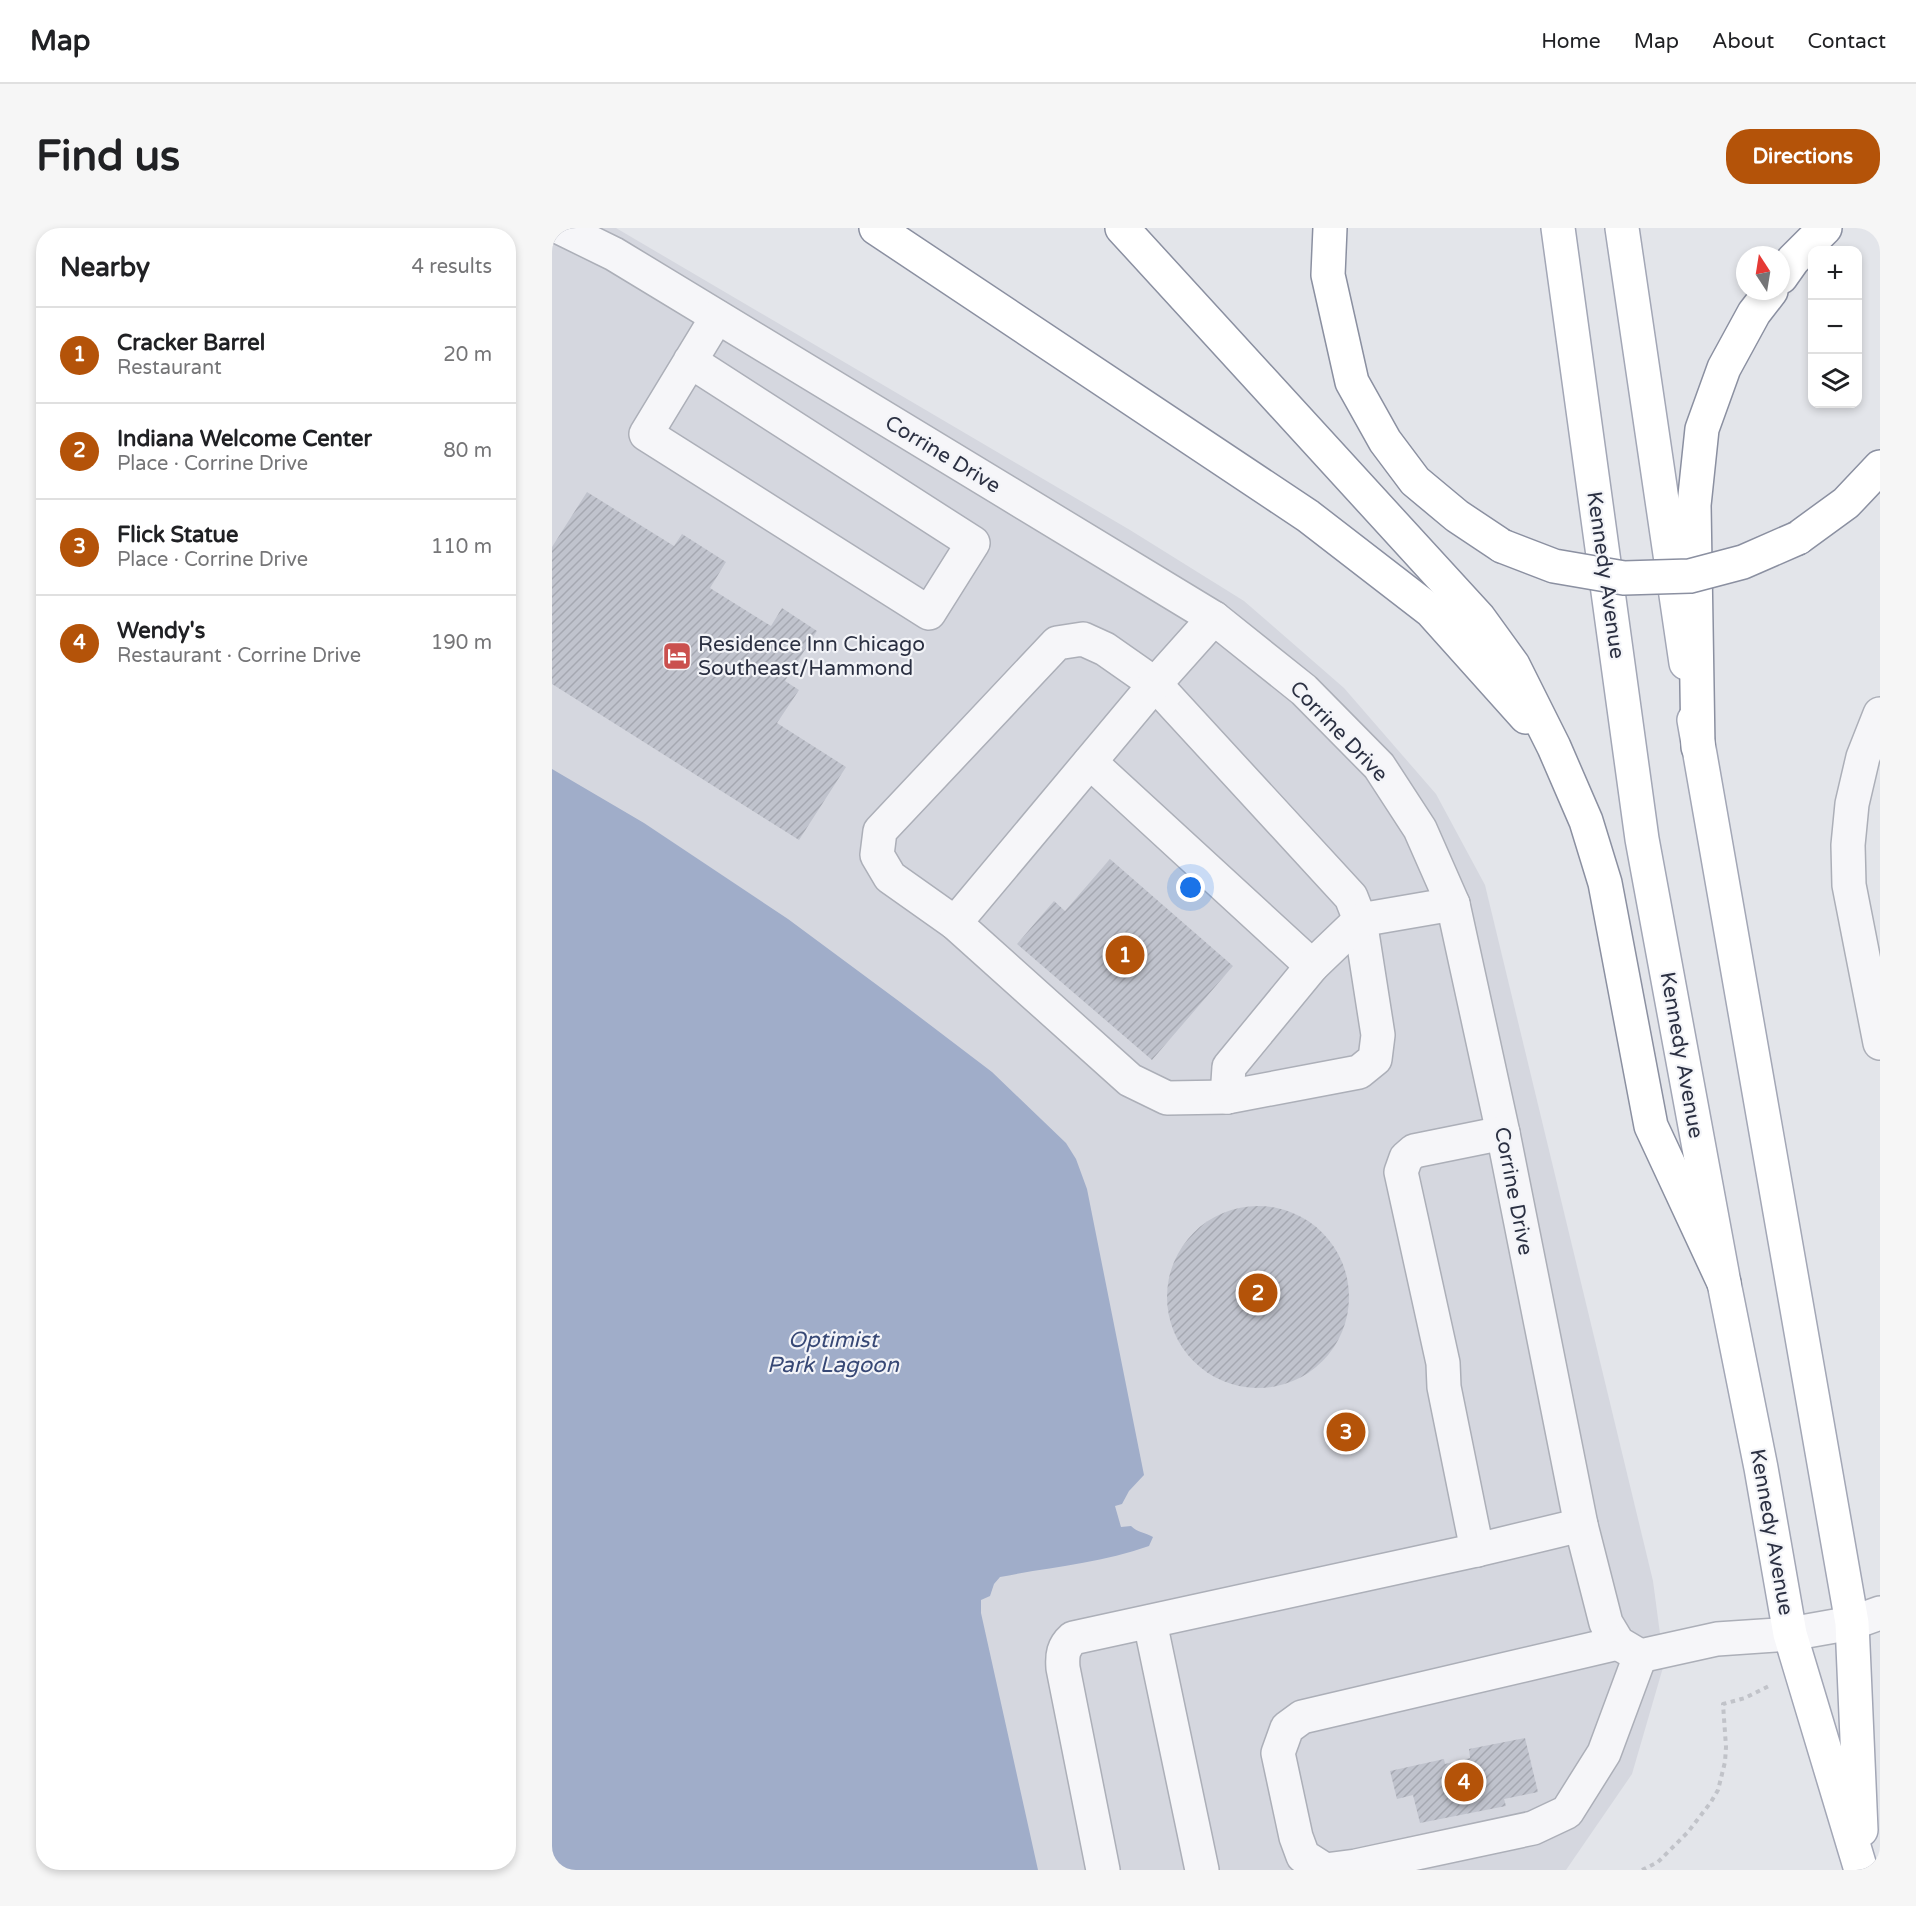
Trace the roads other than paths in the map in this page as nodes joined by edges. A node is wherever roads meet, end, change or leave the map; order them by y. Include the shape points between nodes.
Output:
1 (561, 228) edge
2 (876, 228) edge
3 (1122, 228) edge
4 (1330, 228) edge
5 (1558, 228) edge
6 (1622, 228) edge
7 (1825, 228) edge
8 (1790, 264) edge
9 (1763, 300) edge
10 (717, 317) junction
11 (690, 361) junction
12 (1880, 467) edge
13 (1214, 618) junction
14 (1155, 684) junction
15 (1880, 714) edge
16 (1554, 747) junction
17 (1698, 747) junction
18 (1090, 762) junction
19 (1453, 904) junction
20 (1360, 920) junction
21 (956, 923) junction
22 (1312, 966) junction
23 (1880, 1043) edge
24 (1227, 1097) junction
25 (1503, 1133) junction
26 (1724, 1283) junction
27 (1581, 1525) junction
28 (1477, 1550) junction
29 (1866, 1618) edge
30 (1150, 1622) junction
31 (1790, 1634) junction
32 (1629, 1649) junction
33 (1103, 1870) edge
34 (1202, 1870) edge
35 (1862, 1870) edge

1 - 10 street, Corrine Drive via 614,254
2 - 16 main road via 1308,516 1431,611
3 - 16 main road via 1479,618 1513,665
4 - 12 main road, bridge via 1328,275 1352,382 1385,441 1415,481 1502,546 1554,566 1624,578 1690,576 1743,562 1798,538 1846,503
5 - 26 main road, Kennedy Avenue via 1642,839
6 - 17 main road, Kennedy Avenue
7 - 8 main road
9 - 17 main road via 1724,368 1702,429 1694,505
10 - 11 street
10 - 13 street, Corrine Drive
11 - 11 street via 646,434 929,613 973,543
13 - 14 street
13 - 19 street, Corrine Drive via 1304,690 1379,766 1420,829
14 - 18 street
14 - 20 street via 1351,897
14 - 21 street via 1105,649 1083,639 1057,643 880,831 877,855 890,877
15 - 23 street via 1863,757 1848,845 1849,885
16 - 26 main road via 1586,821 1605,883 1651,1126
17 - 29 main road, Kennedy Avenue
18 - 21 street
18 - 22 street
19 - 20 street
19 - 25 street, Corrine Drive
20 - 22 street
20 - 24 street via 1378,1035 1375,1059 1359,1072
21 - 24 street via 1130,1080 1167,1098
22 - 24 street via 1229,1067
25 - 27 street, Corrine Drive
25 - 28 street via 1414,1151 1406,1158 1401,1172 1443,1363 1444,1387
26 - 31 main road, Kennedy Avenue
27 - 28 street
27 - 32 street, Corrine Drive via 1606,1623
28 - 30 street
29 - 31 street
29 - 35 main road, Kennedy Avenue
30 - 33 street via 1073,1638 1062,1657
30 - 34 street
31 - 32 street
31 - 35 main road, Kennedy Avenue
32 - 32 street via 1302,1718 1287,1728 1278,1753 1303,1856 1325,1870 1356,1866 1533,1828 1567,1812 1604,1753

